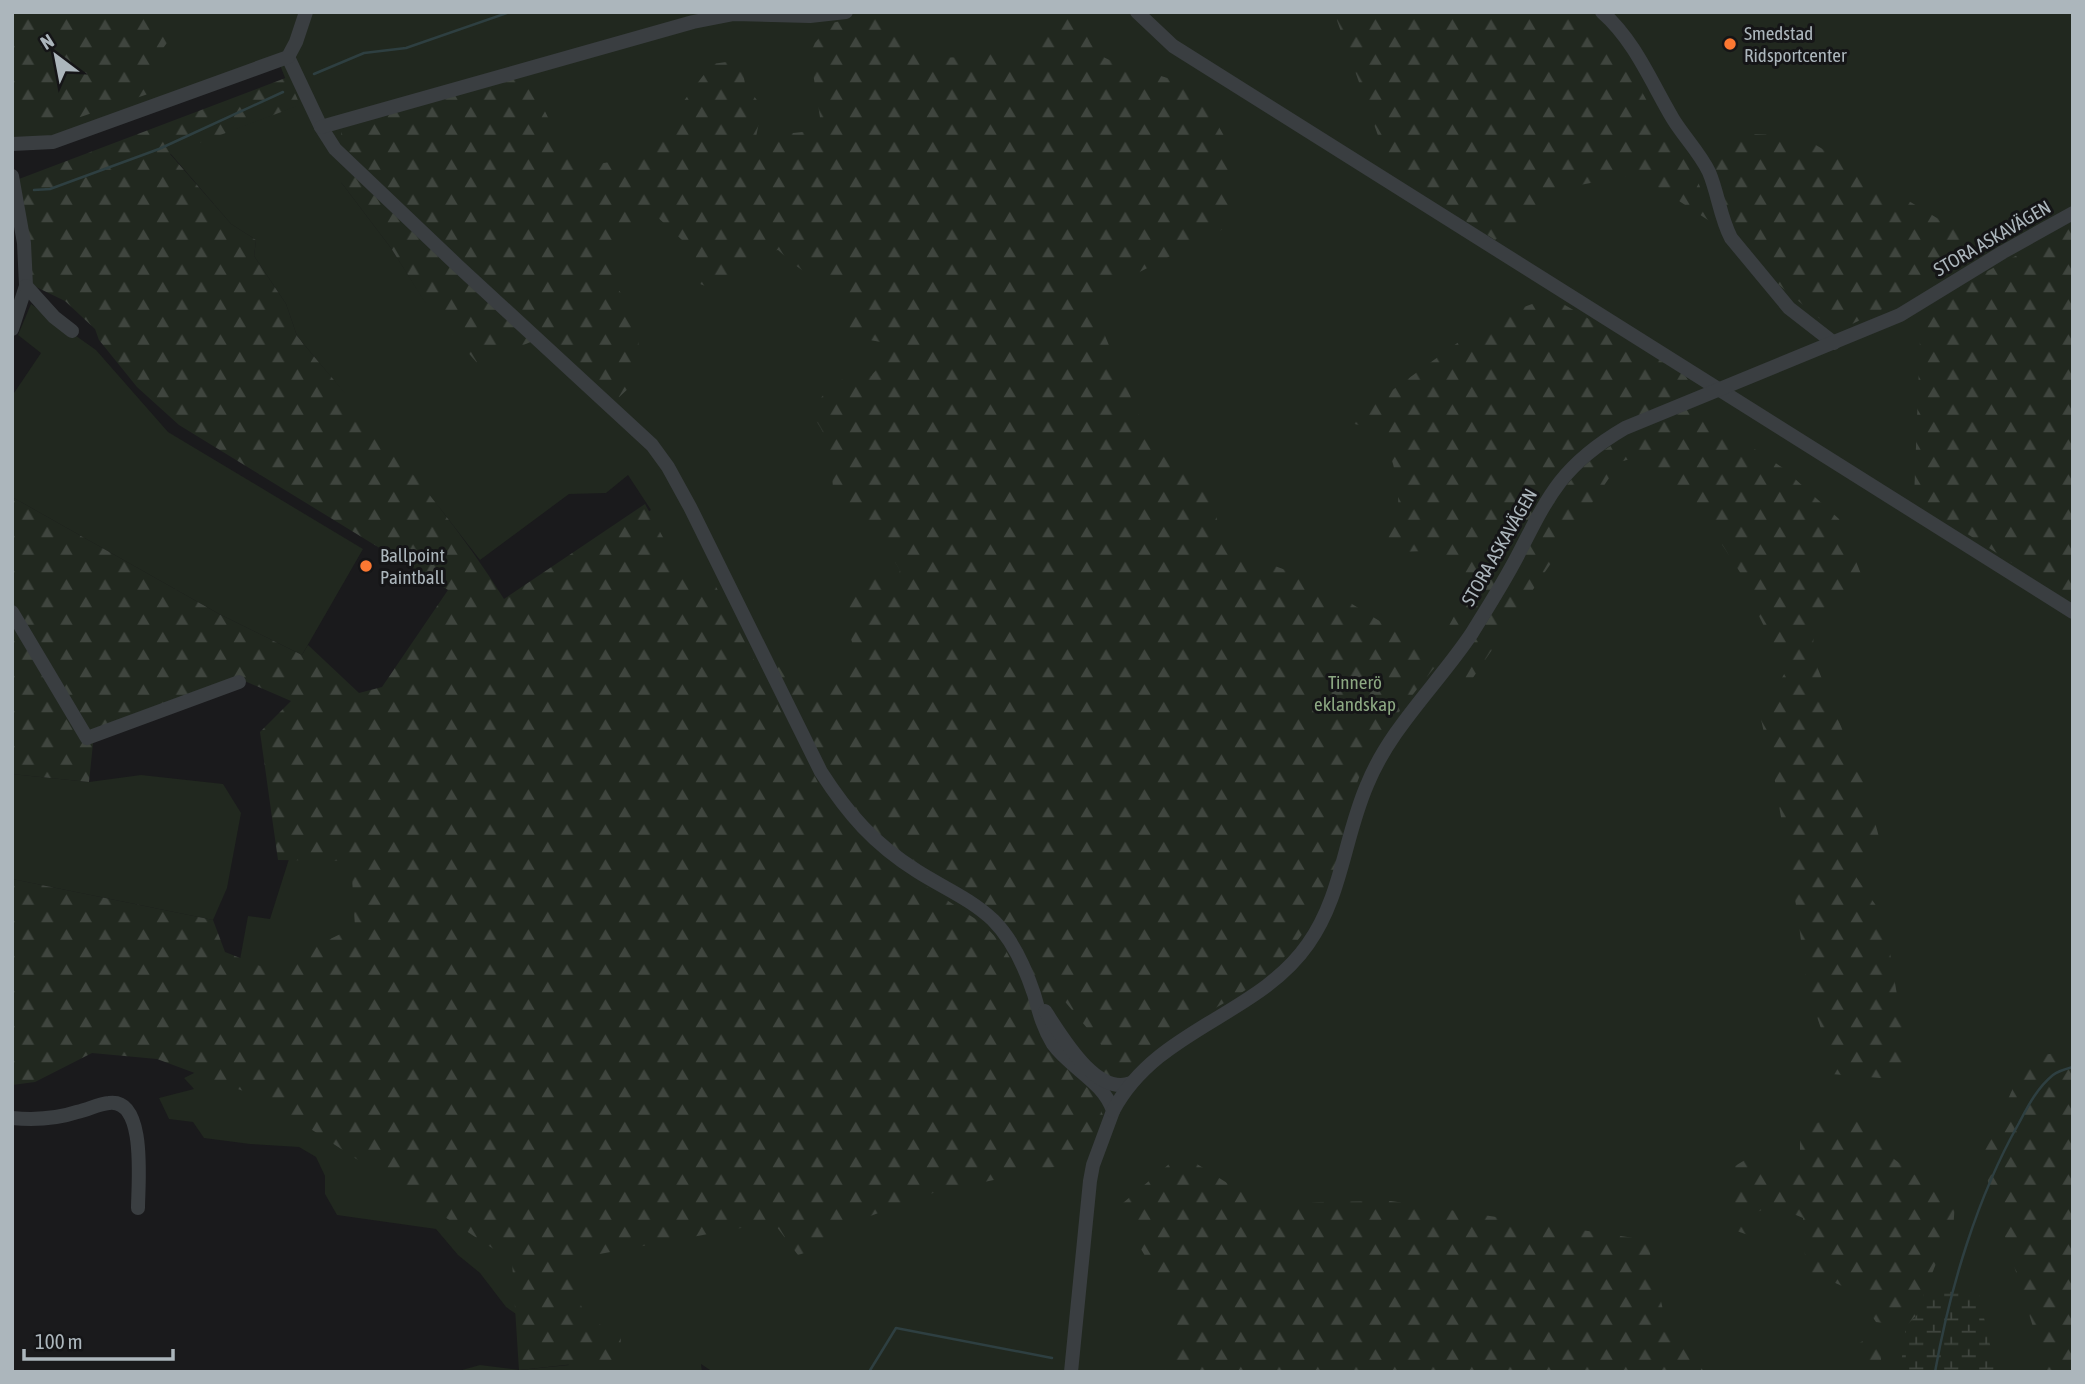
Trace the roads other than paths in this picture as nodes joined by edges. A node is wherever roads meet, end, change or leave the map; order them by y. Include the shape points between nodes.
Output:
1 (306, 12) edge
2 (846, 12) edge
3 (1137, 12) edge
4 (1602, 12) edge
5 (288, 57) junction
6 (321, 127) junction
7 (12, 144) edge
8 (12, 176) edge
9 (2073, 213) edge
10 (26, 286) junction
11 (12, 329) edge
12 (72, 331) dead end
13 (1834, 343) junction
14 (1718, 391) junction
15 (12, 612) edge
16 (2073, 612) edge
17 (239, 682) dead end
18 (1035, 998) junction
19 (1131, 1083) junction
20 (1113, 1111) junction
21 (12, 1118) edge
22 (138, 1208) dead end
23 (1071, 1372) edge

1 - 5 street
2 - 6 street via 734,14 693,22
3 - 14 street via 1173,46
4 - 13 street via 1629,41 1700,156 1731,238 1789,308
5 - 6 street
5 - 7 street via 53,142
6 - 18 street via 335,149 652,445 690,507 840,802 889,852 991,918 1015,949
8 - 10 street
9 - 13 street, STORA ASKAVÄGEN via 1900,315
10 - 11 street
10 - 12 street
13 - 14 street, STORA ASKAVÄGEN
14 - 16 street
14 - 19 street, STORA ASKAVÄGEN via 1612,435 1560,481 1500,589 1375,767 1335,894 1304,951 1273,980 1171,1046
15 - 17 street via 87,738
18 - 19 street via 1066,1044 1099,1077 1115,1086
18 - 20 street via 1053,1042 1104,1094
19 - 20 street, STORA ASKAVÄGEN
20 - 23 street, STORA ASKAVÄGEN via 1090,1181
21 - 22 street via 44,1119 111,1102 122,1105 134,1122

